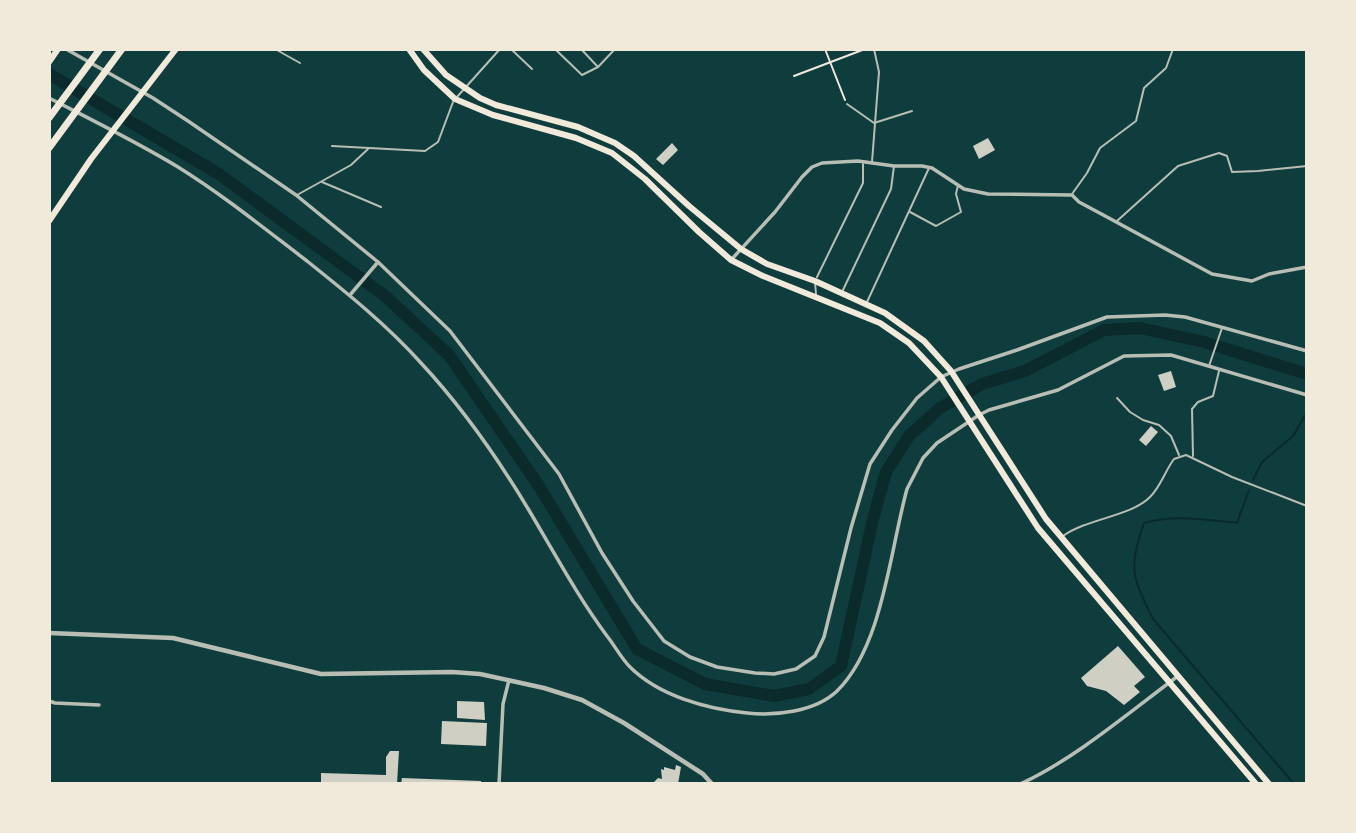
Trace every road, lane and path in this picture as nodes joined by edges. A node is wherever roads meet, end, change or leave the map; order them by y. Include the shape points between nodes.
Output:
1 (58, 49) edge
2 (65, 49) edge
3 (100, 49) edge
4 (122, 49) edge
5 (176, 49) edge
6 (275, 49) edge
7 (410, 49) edge
8 (423, 49) edge
9 (498, 49) edge
10 (511, 49) edge
11 (555, 49) edge
12 (581, 49) edge
13 (615, 49) edge
14 (825, 49) edge
15 (865, 49) edge
16 (874, 49) edge
17 (1173, 49) edge
18 (49, 62) edge
19 (830, 62) junction
20 (300, 63) dead end
21 (598, 67) junction
22 (532, 69) dead end
23 (793, 76) dead end
24 (463, 88) junction
25 (49, 98) edge
26 (455, 99) junction
27 (847, 104) joint
28 (912, 111) dead end
29 (49, 118) edge
30 (874, 124) junction
31 (332, 146) dead end
32 (49, 148) edge
33 (368, 149) junction
34 (863, 162) junction
35 (872, 163) junction
36 (894, 166) junction
37 (1307, 166) edge
38 (929, 168) junction
39 (321, 181) junction
40 (958, 185) junction
41 (296, 195) junction
42 (1072, 195) junction
43 (381, 206) dead end
44 (909, 211) junction
45 (49, 221) edge
46 (1116, 222) junction
47 (741, 248) junction
48 (731, 260) junction
49 (378, 262) junction
50 (1307, 267) edge
51 (815, 281) junction
52 (842, 294) junction
53 (350, 295) junction
54 (816, 299) junction
55 (866, 304) junction
56 (1223, 327) junction
57 (1307, 351) edge
58 (1208, 367) junction
59 (1219, 370) junction
60 (951, 371) junction
61 (941, 377) junction
62 (1307, 395) edge
63 (1117, 398) dead end
64 (979, 415) junction
65 (969, 421) junction
66 (1180, 456) junction
67 (1193, 457) junction
68 (1307, 506) edge
69 (1061, 537) junction
70 (49, 633) edge
71 (1178, 676) junction
72 (509, 680) junction
73 (1169, 682) junction
74 (49, 701) edge
75 (99, 705) dead end
76 (499, 784) edge
77 (712, 784) edge
78 (1020, 784) edge
79 (1256, 784) edge
80 (1269, 784) edge

1 - 18 main road
2 - 41 street via 153,98
3 - 29 highway
4 - 32 highway
5 - 45 main road
6 - 20 lane
7 - 26 main road via 424,70
8 - 24 main road
9 - 24 lane
10 - 22 lane
11 - 21 lane via 582,75
12 - 21 lane
13 - 21 lane
14 - 19 path
15 - 19 path
16 - 30 lane via 879,72
17 - 42 lane via 1166,68 1144,88 1136,121 1100,148
19 - 23 path
19 - 27 path
24 - 26 lane
24 - 47 main road via 496,105 578,127 615,143
25 - 53 street via 178,167
26 - 33 lane via 433,147 425,151
26 - 48 main road via 612,153
27 - 30 lane
28 - 30 lane
30 - 35 lane
31 - 33 lane
33 - 39 lane via 351,165
34 - 35 street
34 - 47 street via 832,161 812,167
34 - 51 lane via 863,183
35 - 36 street
36 - 38 street
36 - 52 lane via 891,189
37 - 46 lane via 1232,172 1227,156 1219,153 1178,166
38 - 40 street
38 - 44 lane
39 - 41 lane
39 - 43 lane
40 - 42 street via 988,194
40 - 44 lane via 961,212 936,226
41 - 49 street
42 - 46 street
44 - 55 lane
46 - 50 street via 1212,274 1233,279 1252,281
47 - 48 street
47 - 51 main road via 768,264
48 - 54 main road
49 - 53 street
49 - 61 street via 450,331 559,474 602,553 664,641 717,667 774,674 796,669 815,656 870,464 917,398
51 - 52 main road
51 - 54 lane
52 - 55 main road
53 - 65 street via 421,363 471,424 584,605 630,666 654,685 698,704 763,715 801,710 836,692 868,643 914,471 937,443
54 - 61 main road via 880,323 909,342
55 - 60 main road via 912,331
56 - 57 street
56 - 58 lane
56 - 60 street via 1166,315 1107,317
58 - 59 street
58 - 64 street via 1171,355 1124,356 1058,390
59 - 62 street
59 - 67 lane via 1213,396 1192,409
60 - 61 street
60 - 64 main road
61 - 65 main road
63 - 66 lane via 1130,412 1171,436
64 - 65 street
64 - 69 main road
65 - 73 main road via 1038,528
66 - 67 lane
66 - 69 lane via 1140,504
67 - 68 lane
69 - 71 main road
70 - 72 street via 173,638 321,674 452,672
71 - 73 street
71 - 80 main road
72 - 76 street via 503,704
72 - 77 street via 582,700 703,774
73 - 78 street via 1079,748
73 - 79 main road
74 - 75 street

